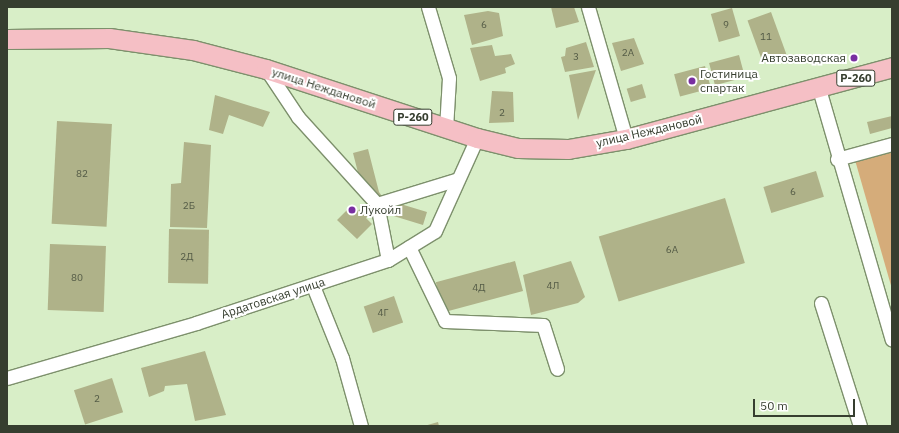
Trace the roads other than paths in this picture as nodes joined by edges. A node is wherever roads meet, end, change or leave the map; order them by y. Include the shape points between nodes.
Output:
1 (428, 7) edge
2 (588, 7) edge
3 (7, 39) edge
4 (892, 67) edge
5 (266, 69) junction
6 (819, 89) junction
7 (446, 128) junction
8 (476, 138) junction
9 (626, 138) junction
10 (892, 144) edge
11 (837, 159) junction
12 (455, 180) junction
13 (377, 204) junction
14 (409, 247) junction
15 (388, 260) junction
16 (313, 286) junction
17 (821, 303) dead end
18 (892, 340) edge
19 (557, 369) dead end
20 (7, 378) edge
21 (361, 426) edge
22 (860, 426) edge

1 - 7 street via 449,78
2 - 9 street
3 - 5 highway, улица Неждановой / Р-260 via 109,38 193,50
4 - 6 highway, улица Неждановой / Р-260
5 - 7 highway, улица Неждановой / Р-260
5 - 13 street via 298,117
6 - 9 highway, улица Неждановой / Р-260
6 - 11 street
7 - 8 highway, улица Неждановой / Р-260
8 - 9 highway, улица Неждановой / Р-260 via 518,148 568,149
8 - 12 street, Ардатовская улица
10 - 11 street
11 - 18 street
12 - 13 street
12 - 14 street, Ардатовская улица via 435,231
13 - 15 street
14 - 15 street, Ардатовская улица
14 - 19 street via 444,321 543,326
15 - 16 street, Ардатовская улица
16 - 20 street, Ардатовская улица
16 - 21 street via 342,358
17 - 22 street

